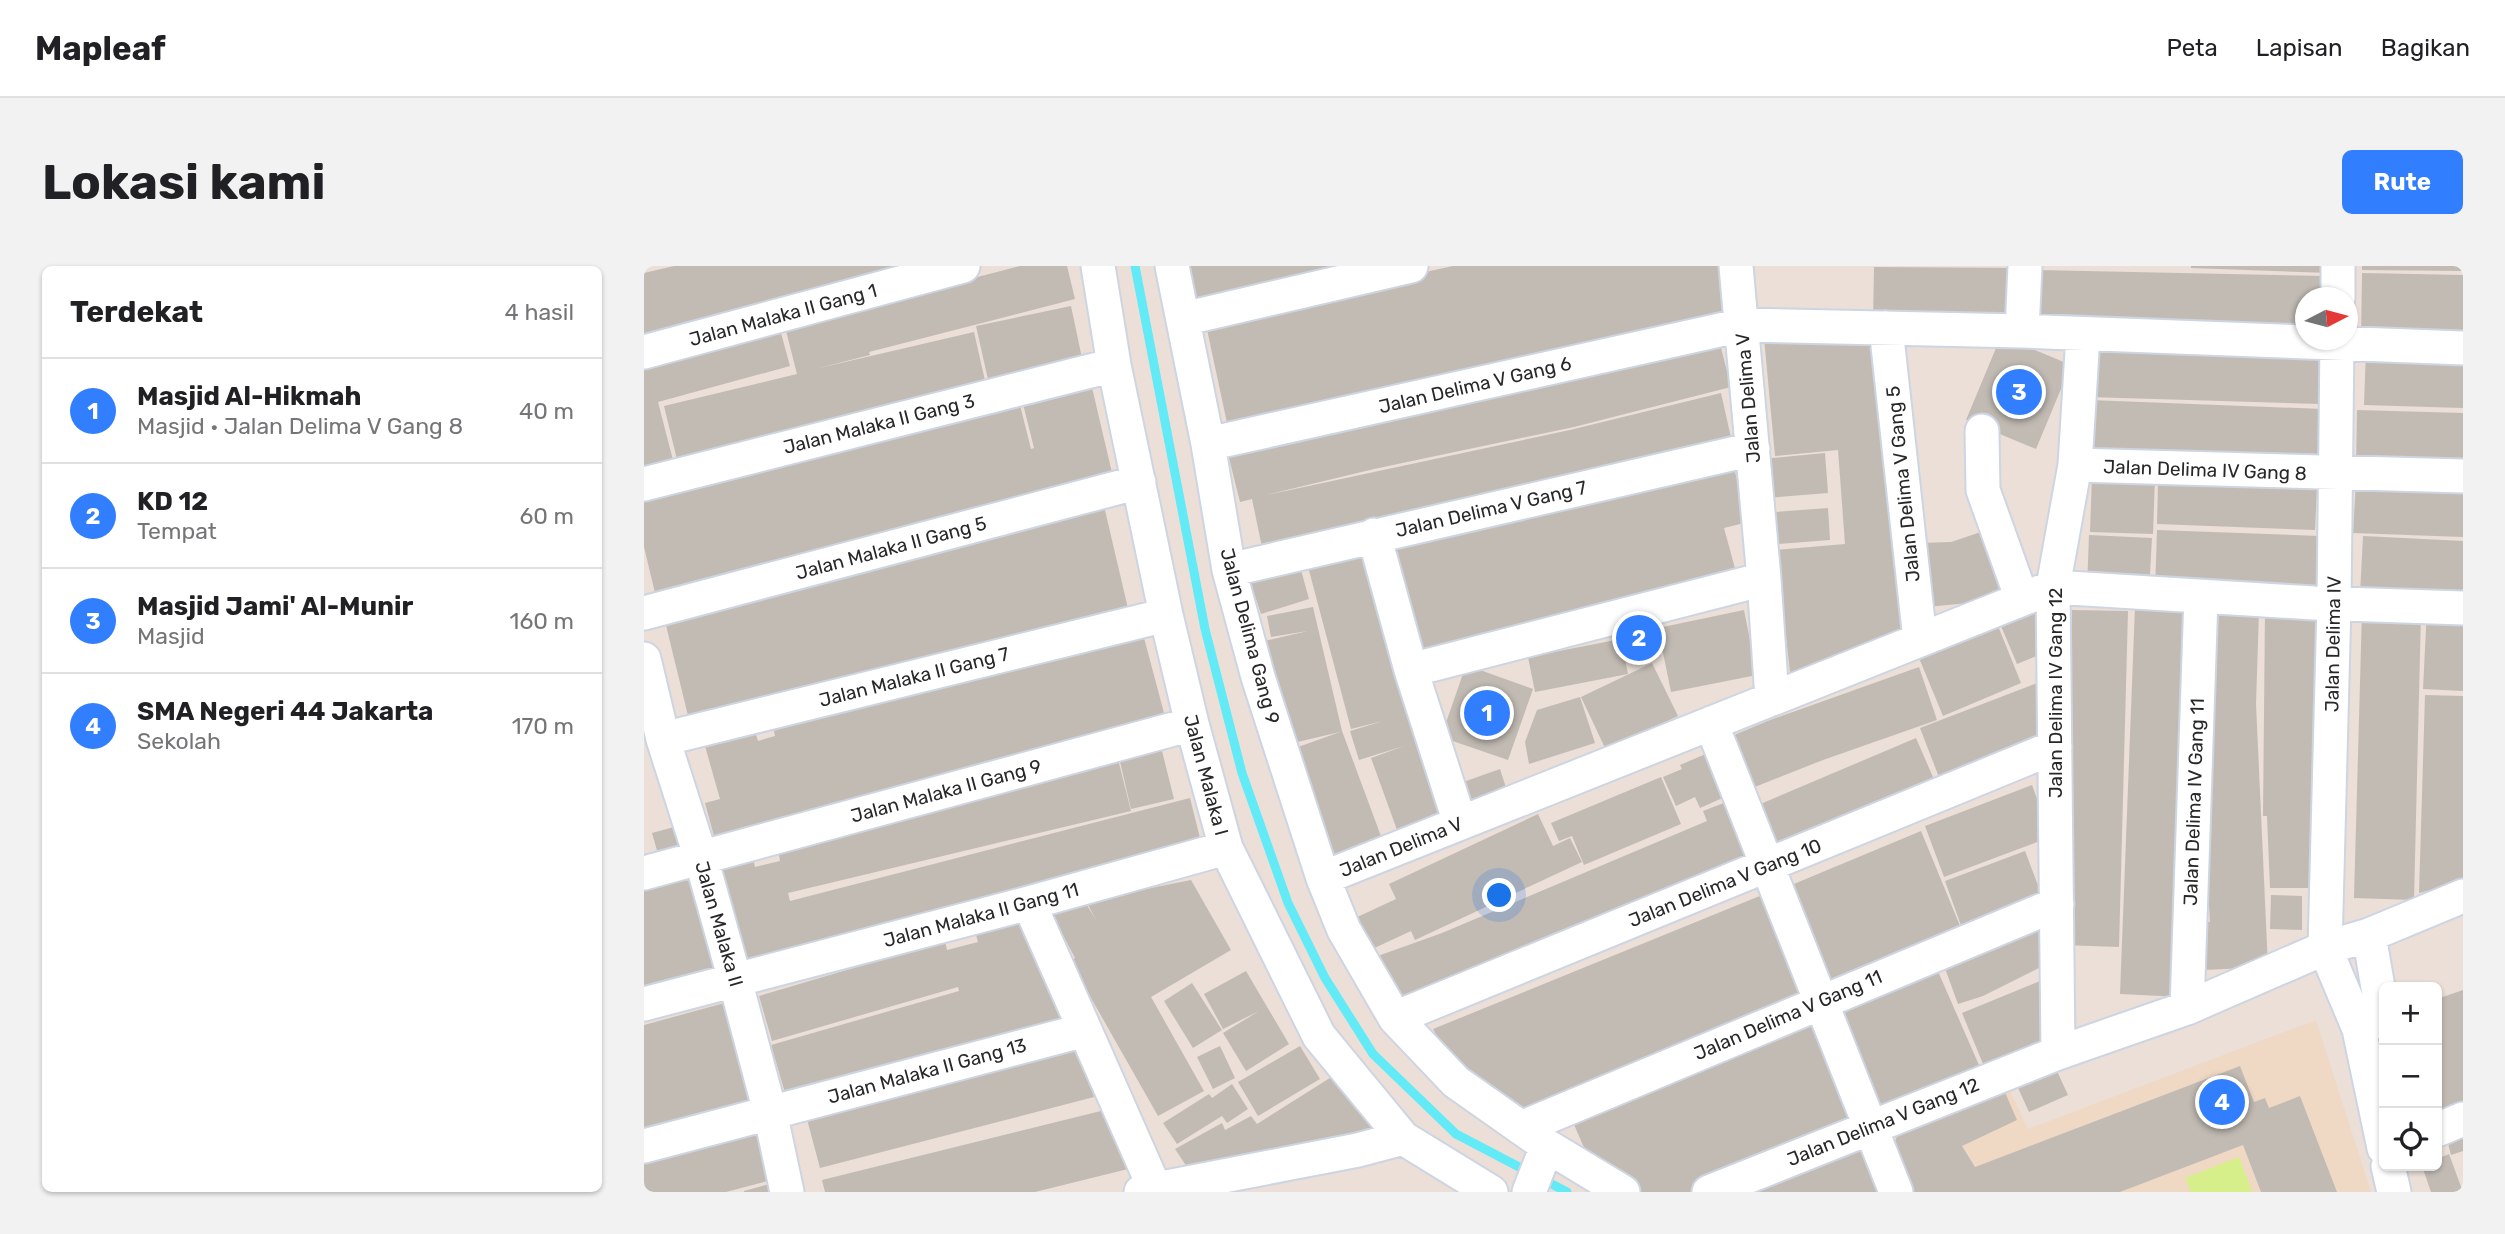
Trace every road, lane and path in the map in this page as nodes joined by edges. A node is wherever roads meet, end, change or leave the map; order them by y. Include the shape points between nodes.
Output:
1 (963, 266) edge
2 (1098, 266) edge
3 (1172, 266) edge
4 (1411, 266) edge
5 (1736, 266) edge
6 (2025, 266) edge
7 (2338, 266) edge
8 (2338, 287) edge
9 (1183, 319) junction
10 (1742, 325) junction
11 (1886, 328) junction
12 (2022, 331) junction
13 (2082, 335) junction
14 (2295, 341) edge
15 (2358, 343) edge
16 (2463, 348) edge
17 (2337, 350) edge
18 (644, 352) edge
19 (1114, 365) junction
20 (1982, 431) dead end
21 (1208, 444) junction
22 (1753, 449) junction
23 (2075, 465) junction
24 (2336, 474) junction
25 (2463, 476) edge
26 (1139, 482) junction
27 (644, 484) edge
28 (1374, 535) junction
29 (1229, 570) junction
30 (1764, 579) junction
31 (2053, 587) junction
32 (2201, 597) junction
33 (2022, 599) junction
34 (2334, 604) junction
35 (2463, 608) edge
36 (644, 613) edge
37 (1166, 615) junction
38 (1920, 640) junction
39 (644, 659) edge
40 (1411, 670) junction
41 (1772, 699) junction
42 (1711, 723) junction
43 (1192, 724) junction
44 (663, 739) junction
45 (2055, 747) junction
46 (1460, 823) junction
47 (1226, 848) junction
48 (701, 858) junction
49 (1767, 866) junction
50 (644, 873) edge
51 (1322, 878) junction
52 (2463, 896) edge
53 (1029, 903) junction
54 (2057, 904) junction
55 (2369, 935) junction
56 (2325, 948) junction
57 (735, 980) junction
58 (2379, 994) edge
59 (1821, 1001) junction
60 (644, 1004) edge
61 (2188, 1008) junction
62 (1395, 1018) junction
63 (1085, 1030) junction
64 (2058, 1054) junction
65 (770, 1112) junction
66 (2463, 1119) edge
67 (2379, 1124) edge
68 (1871, 1127) junction
69 (2442, 1128) edge
70 (1403, 1138) junction
71 (644, 1146) edge
72 (1534, 1158) edge
73 (2389, 1171) edge
74 (1148, 1190) edge
75 (787, 1192) edge
76 (1491, 1192) edge
77 (1623, 1192) edge
78 (1709, 1192) edge
79 (1896, 1192) edge
80 (2394, 1192) edge

1 - 18 street, Jalan Malaka II Gang 1
2 - 19 street, Jalan Malaka I
3 - 9 street, Jalan Delima Gang 9
4 - 9 street
5 - 10 street, Jalan Delima V
6 - 12 street
7 - 8 street
9 - 21 street, Jalan Delima Gang 9
10 - 11 street
10 - 21 street, Jalan Delima V Gang 6
10 - 22 street, Jalan Delima V
11 - 12 street
11 - 38 street, Jalan Delima V Gang 5
12 - 13 street
13 - 14 street
13 - 23 street, Jalan Delima IV Gang 12
15 - 16 street
17 - 24 street, Jalan Delima IV
19 - 26 street, Jalan Malaka I
19 - 27 street, Jalan Malaka II Gang 3
20 - 33 street via 1983,490
21 - 29 street, Jalan Delima Gang 9
22 - 28 street, Jalan Delima V Gang 7
22 - 30 street, Jalan Delima V
23 - 24 street, Jalan Delima IV Gang 8
23 - 31 street, Jalan Delima IV Gang 12
24 - 25 street, Jalan Delima IV Gang 8
24 - 34 street, Jalan Delima IV
26 - 36 street, Jalan Malaka II Gang 5
26 - 37 street, Jalan Malaka I
28 - 29 street, Jalan Delima V Gang 7
28 - 40 street
29 - 51 street, Jalan Delima Gang 9
30 - 40 street
30 - 41 street, Jalan Delima V
31 - 32 street
31 - 33 street, Jalan Delima V
31 - 45 street, Jalan Delima IV Gang 12
32 - 34 street
32 - 61 street, Jalan Delima IV Gang 11
33 - 38 street, Jalan Delima V
34 - 35 street
34 - 56 street, Jalan Delima IV
37 - 43 street, Jalan Malaka I
37 - 44 street, Jalan Malaka II Gang 7
38 - 41 street, Jalan Delima V
39 - 44 street, Jalan Malaka II
40 - 46 street
41 - 42 street, Jalan Delima V
42 - 46 street, Jalan Delima V
42 - 49 street
43 - 47 street, Jalan Malaka I
43 - 48 street, Jalan Malaka II Gang 9
44 - 48 street, Jalan Malaka II
45 - 49 street, Jalan Delima V Gang 10
45 - 54 street, Jalan Delima IV Gang 12
46 - 51 street, Jalan Delima V
47 - 53 street, Jalan Malaka II Gang 11
47 - 70 street, Jalan Malaka I via 1319,1036
48 - 50 street, Jalan Malaka II Gang 9
48 - 57 street, Jalan Malaka II
49 - 59 street
49 - 62 street, Jalan Delima V Gang 10
51 - 62 street, Jalan Delima V via 1344,929
52 - 55 street
53 - 57 street, Jalan Malaka II Gang 11
53 - 63 street
54 - 59 street, Jalan Delima V Gang 11
54 - 64 street, Jalan Delima IV Gang 12
55 - 56 street
55 - 58 street
56 - 61 street
56 - 67 street via 2359,1029
57 - 60 street, Jalan Malaka II Gang 11
57 - 65 street, Jalan Malaka II
59 - 68 street
59 - 72 street, Jalan Delima V Gang 11
61 - 64 street
62 - 72 street, Jalan Delima V
63 - 65 street, Jalan Malaka II Gang 13
63 - 74 street
64 - 68 street, Jalan Delima V Gang 12
65 - 71 street, Jalan Malaka II Gang 13
65 - 75 street, Jalan Malaka II
66 - 69 street
68 - 78 street, Jalan Delima V Gang 12
68 - 79 street
70 - 74 street
70 - 76 street, Jalan Malaka I
72 - 77 street, Jalan Delima V
73 - 80 street

